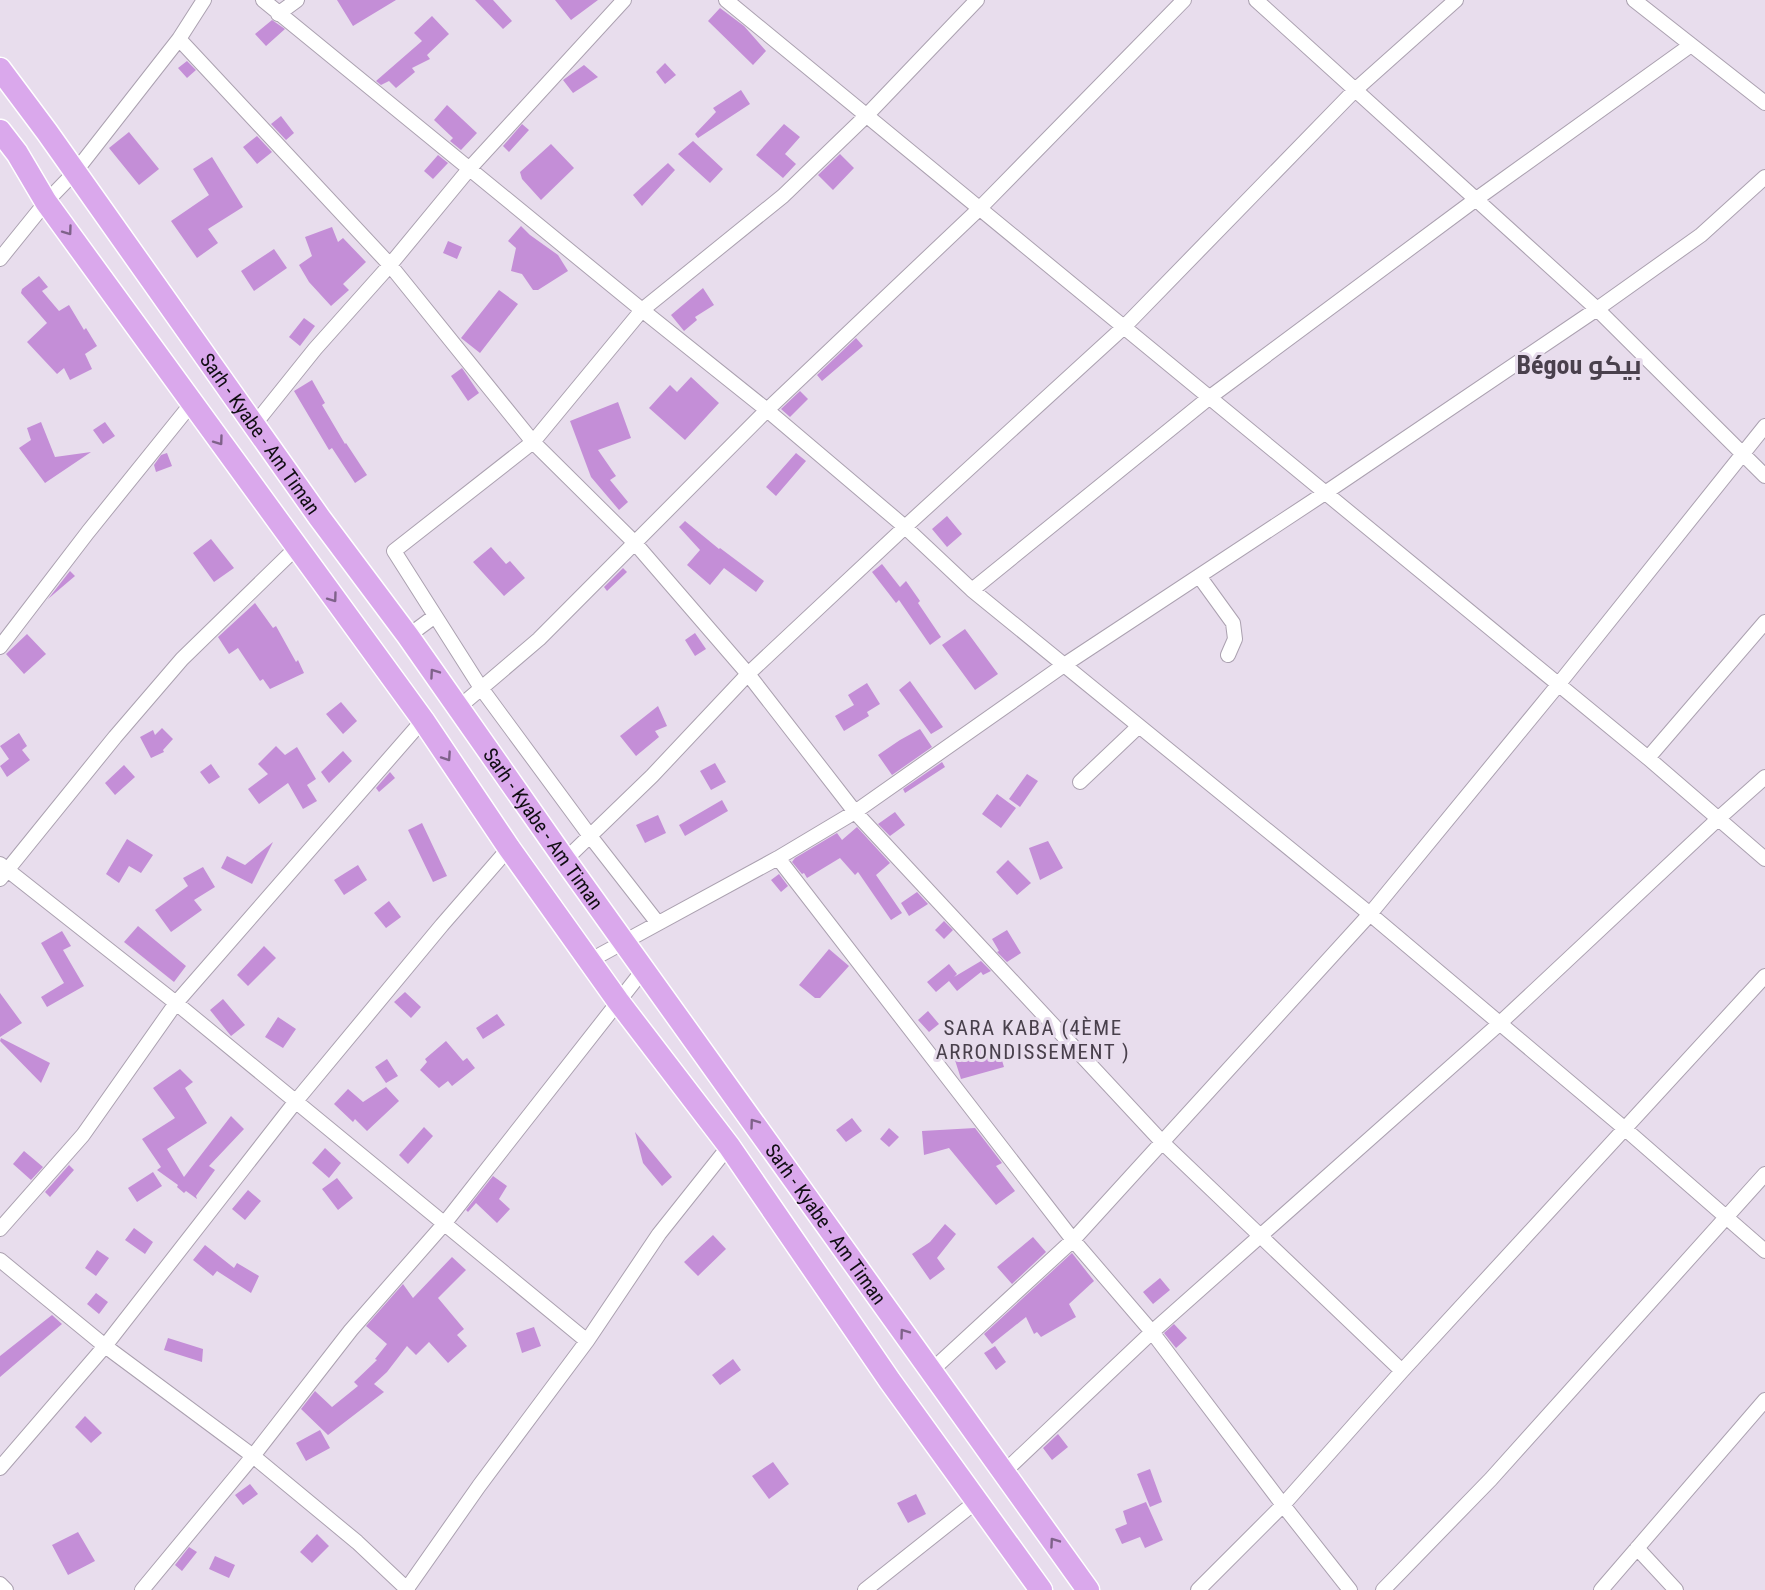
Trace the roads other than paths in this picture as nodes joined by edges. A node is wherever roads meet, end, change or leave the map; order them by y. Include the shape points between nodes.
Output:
1 (204, 0) edge
2 (263, 0) edge
3 (297, 0) edge
4 (624, 0) edge
5 (726, 0) edge
6 (977, 0) edge
7 (1184, 0) edge
8 (1256, 0) edge
9 (1456, 0) edge
10 (1634, 0) edge
11 (278, 14) junction
12 (179, 39) junction
13 (1691, 45) junction
14 (0, 69) edge
15 (1354, 91) junction
16 (1765, 103) edge
17 (867, 115) junction
18 (0, 130) edge
19 (470, 168) junction
20 (75, 172) junction
21 (1765, 177) edge
22 (1475, 200) junction
23 (46, 202) junction
24 (979, 209) junction
25 (0, 259) edge
26 (390, 266) junction
27 (1597, 309) junction
28 (642, 310) junction
29 (1125, 326) junction
30 (1210, 397) junction
31 (192, 403) junction
32 (767, 410) junction
33 (254, 425) junction
34 (1765, 426) edge
35 (533, 442) junction
36 (1743, 455) junction
37 (1765, 476) edge
38 (1325, 493) junction
39 (904, 527) junction
40 (634, 542) junction
41 (296, 548) junction
42 (1199, 576) junction
43 (972, 590) junction
44 (435, 616) junction
45 (1765, 622) edge
46 (408, 636) junction
47 (0, 647) edge
48 (1228, 655) dead end
49 (1065, 665) junction
50 (748, 674) junction
51 (1558, 685) junction
52 (481, 688) junction
53 (458, 708) junction
54 (423, 720) junction
55 (1138, 726) junction
56 (1648, 758) junction
57 (1765, 777) edge
58 (1080, 782) dead end
59 (855, 812) junction
60 (1719, 818) junction
61 (590, 836) junction
62 (509, 848) junction
63 (778, 858) junction
64 (1765, 859) edge
65 (565, 860) junction
66 (3, 870) edge
67 (1370, 914) junction
68 (657, 922) junction
69 (624, 941) junction
70 (589, 961) junction
71 (644, 969) junction
72 (1765, 976) edge
73 (618, 1001) junction
74 (176, 1003) junction
75 (1499, 1024) junction
76 (296, 1101) junction
77 (1624, 1128) junction
78 (1163, 1143) junction
79 (729, 1146) junction
80 (1765, 1174) edge
81 (1727, 1217) junction
82 (444, 1224) junction
83 (0, 1229) edge
84 (1261, 1236) junction
85 (1073, 1240) junction
86 (1765, 1251) edge
87 (0, 1260) edge
88 (1152, 1332) junction
89 (587, 1341) junction
90 (105, 1346) junction
91 (931, 1371) junction
92 (1402, 1371) junction
93 (1765, 1400) edge
94 (253, 1456) junction
95 (0, 1468) edge
96 (1004, 1472) junction
97 (976, 1501) junction
98 (1283, 1505) junction
99 (1637, 1548) junction
100 (0, 1584) edge
101 (6, 1590) edge
102 (142, 1590) edge
103 (407, 1590) edge
104 (865, 1590) edge
105 (1041, 1590) edge
106 (1088, 1590) edge
107 (1198, 1590) edge
108 (1350, 1590) edge
109 (1383, 1590) edge
110 (1600, 1590) edge
111 (1676, 1590) edge

1 - 12 street
2 - 11 street
3 - 11 street
4 - 19 street
5 - 17 street
6 - 17 street
7 - 24 street
8 - 15 street
9 - 15 street
10 - 13 street
11 - 19 street
12 - 20 street
12 - 26 street
13 - 16 street
13 - 22 street
14 - 20 highway, Sarh - Kyabe - Am Timan
15 - 22 street
15 - 29 street
17 - 24 street
17 - 28 street via 783,196
18 - 23 highway, Sarh - Kyabe - Am Timan
19 - 26 street
19 - 28 street
20 - 23 street
20 - 33 highway, Sarh - Kyabe - Am Timan
21 - 27 street via 1701,235
22 - 27 street
22 - 30 street
23 - 25 street
23 -> 31 highway, Sarh - Kyabe - Am Timan
24 - 29 street
24 - 32 street
26 - 33 street via 315,349
26 - 35 street
27 - 36 street
27 - 38 street
28 - 32 street
28 - 35 street
29 - 30 street
29 - 39 street
30 - 38 street
30 - 43 street
31 -> 41 highway, Sarh - Kyabe - Am Timan
31 - 47 street
32 - 39 street
32 - 40 street
33 - 46 highway, Sarh - Kyabe - Am Timan
34 - 36 street
35 - 40 street
35 - 44 street via 394,551
36 - 37 street
36 - 51 street
38 - 42 street
38 - 51 street
39 - 43 street
39 - 50 street
40 - 50 street
40 - 52 street via 539,639
41 -> 54 highway, Sarh - Kyabe - Am Timan
41 - 66 street via 183,659
42 - 48 street via 1233,623 1234,639
42 - 49 street
43 - 49 street
44 - 46 street
44 - 52 street
45 - 56 street
53 -> 46 highway, Sarh - Kyabe - Am Timan
49 - 55 street
49 - 59 street
50 - 59 street
50 - 61 street
51 - 56 street
51 - 67 street
52 - 53 street
52 - 61 street
53 - 65 highway, Sarh - Kyabe - Am Timan
54 -> 62 highway, Sarh - Kyabe - Am Timan
54 - 74 street
55 - 58 street
55 - 67 street
56 - 60 street
57 - 60 street
59 - 63 street
59 - 78 street
60 - 64 street
60 - 75 street
61 - 65 street
61 - 68 street
62 - 70 highway, Sarh - Kyabe - Am Timan
62 - 76 street
63 - 68 street
63 - 85 street
65 - 69 highway, Sarh - Kyabe - Am Timan
66 - 74 street
67 - 75 street
67 - 78 street
68 - 69 street
69 - 70 street
69 - 71 highway, Sarh - Kyabe - Am Timan
70 - 73 highway, Sarh - Kyabe - Am Timan
71 - 73 street
91 -> 71 highway, Sarh - Kyabe - Am Timan
72 - 77 street
73 - 79 highway, Sarh - Kyabe - Am Timan
73 - 82 street
74 - 76 street
74 - 83 street via 83,1135
75 - 77 street
75 - 84 street
76 - 82 street
76 - 90 street
77 - 81 street
77 - 92 street
78 - 84 street
78 - 85 street
79 - 89 street via 659,1234
79 - 97 highway, Sarh - Kyabe - Am Timan
80 - 81 street
81 - 86 street
81 - 109 street via 1491,1479
82 - 89 street
82 - 94 street via 351,1330
84 - 88 street
84 - 92 street
85 - 88 street
85 - 91 street
87 - 90 street
88 - 96 street
88 - 98 street
89 - 103 street
90 - 94 street
90 - 95 street
91 - 96 highway, Sarh - Kyabe - Am Timan
92 - 98 street
93 - 99 street
94 - 102 street
94 - 103 street via 357,1542
106 -> 96 highway, Sarh - Kyabe - Am Timan
97 - 104 street
97 - 105 highway, Sarh - Kyabe - Am Timan
98 - 107 street
98 - 108 street
99 - 110 street
99 - 111 street
100 - 101 street

